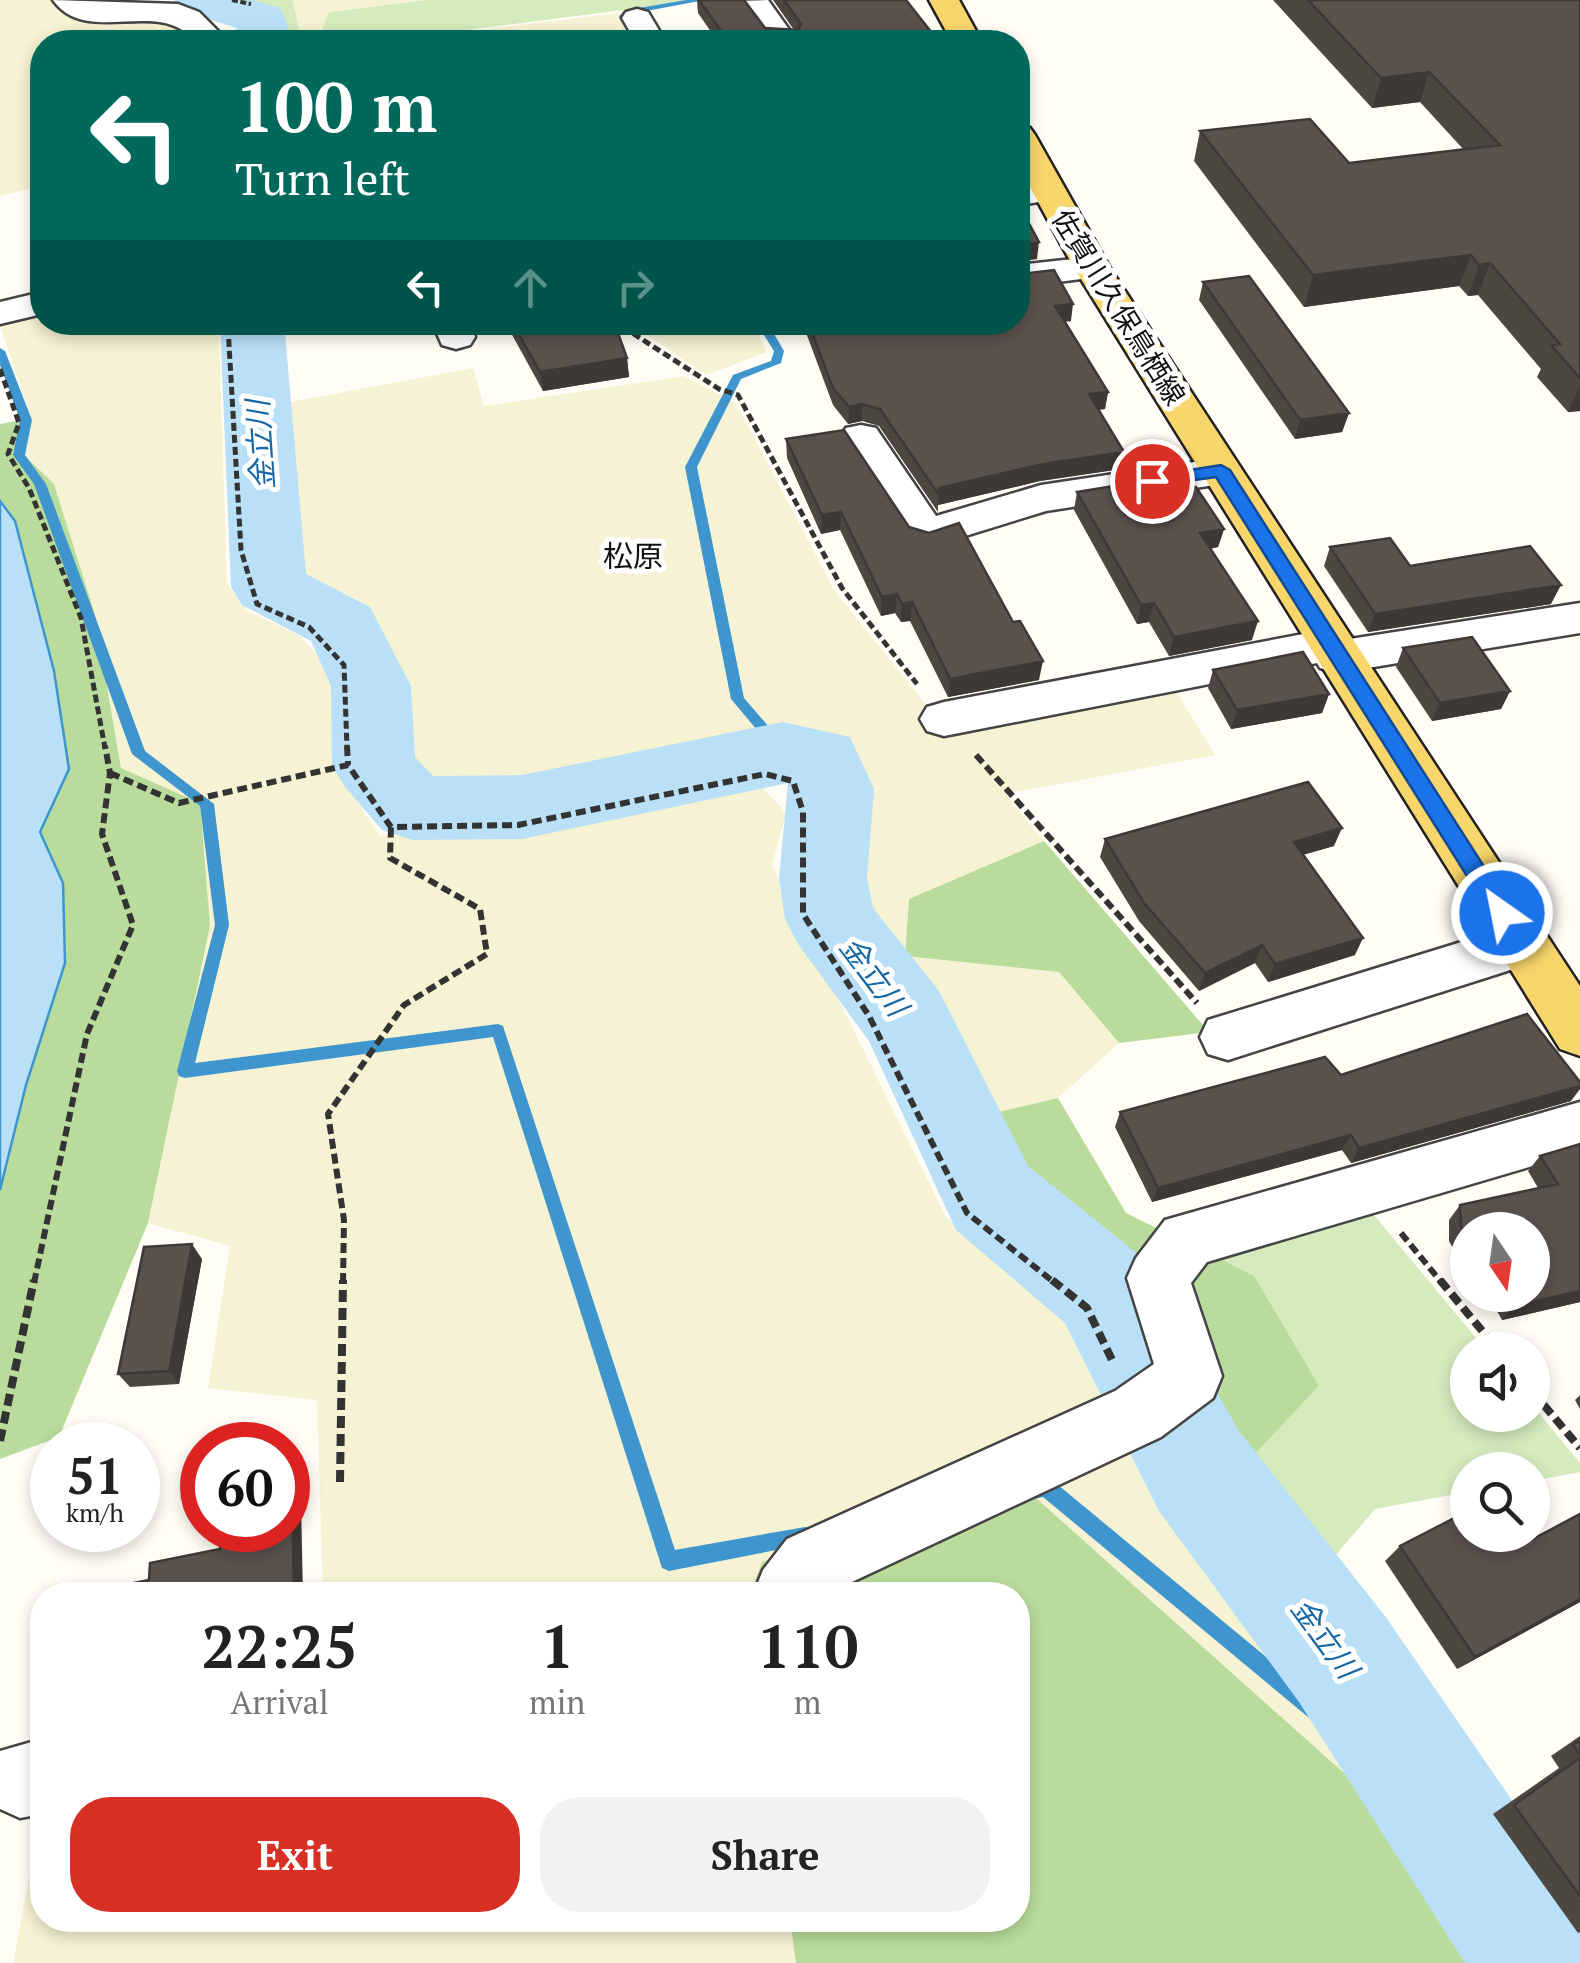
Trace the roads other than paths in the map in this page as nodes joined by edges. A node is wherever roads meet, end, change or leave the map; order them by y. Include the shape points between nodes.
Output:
1 (68, 0) edge
2 (944, 0) edge
3 (753, 1) edge
4 (201, 30) edge
5 (774, 30) edge
6 (960, 30) edge
7 (1033, 193) edge
8 (1092, 268) junction
9 (1030, 275) edge
10 (30, 306) edge
11 (0, 313) edge
12 (861, 436) dead end
13 (1221, 470) junction
14 (1580, 618) edge
15 (1333, 651) junction
16 (944, 718) road end
17 (1523, 945) junction
18 (1580, 1033) edge
19 (1228, 1037) road end
20 (1580, 1127) edge
21 (798, 1582) edge

1 - 4 street via 75,7 126,14 179,14
2 - 6 main road
3 - 5 street
7 - 8 main road, 佐賀川久保鳥栖線
8 - 9 street
8 - 13 main road, 佐賀川久保鳥栖線
10 - 11 street
12 - 13 street via 926,534 1041,498
13 - 15 main road, 佐賀川久保鳥栖線
14 - 15 street
15 - 16 street
15 - 17 main road, 佐賀川久保鳥栖線
17 - 18 main road, 佐賀川久保鳥栖線
17 - 19 street
20 - 21 street via 1187,1240 1158,1278 1164,1395 812,1564

